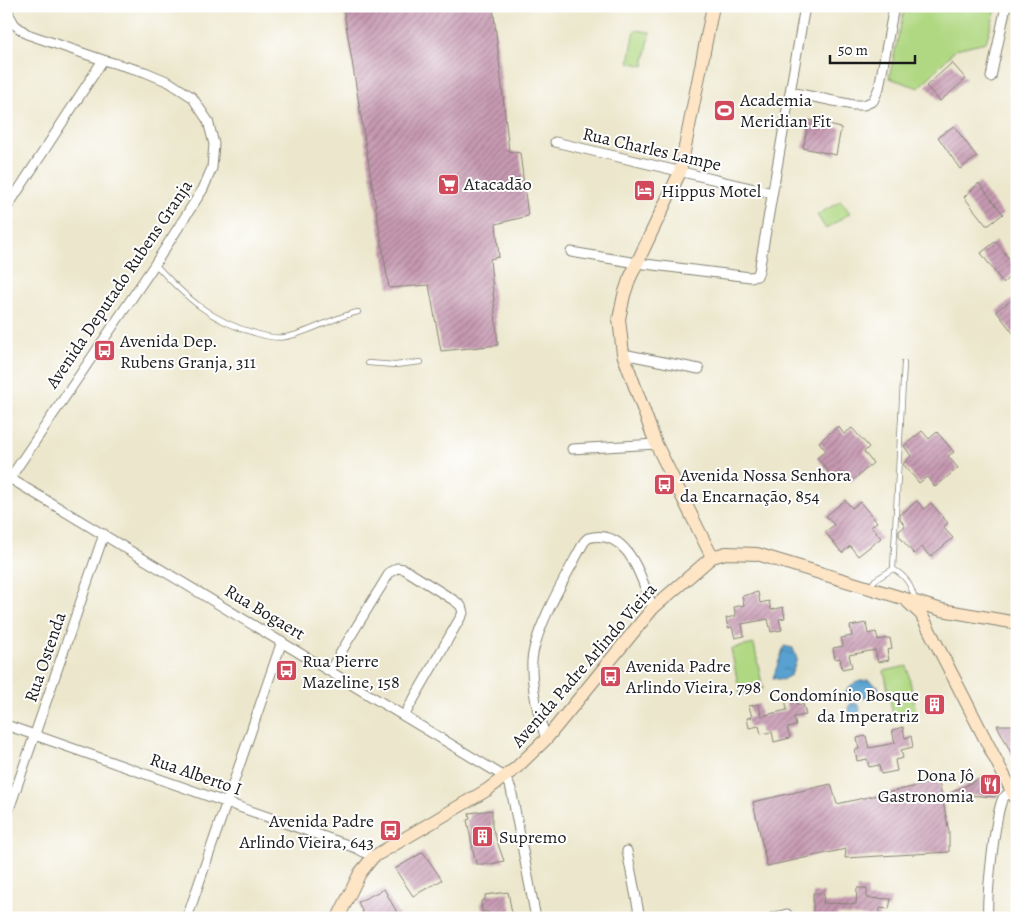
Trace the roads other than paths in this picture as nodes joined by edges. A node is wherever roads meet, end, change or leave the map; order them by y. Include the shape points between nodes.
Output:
1 (8, 6) edge
2 (713, 6) edge
3 (805, 6) edge
4 (894, 6) edge
5 (1006, 6) edge
6 (103, 60) junction
7 (991, 77) dead end
8 (790, 92) junction
9 (555, 142) dead end
10 (680, 172) junction
11 (772, 193) junction
12 (6, 209) edge
13 (570, 252) dead end
14 (637, 263) junction
15 (155, 264) junction
16 (358, 312) dead end
17 (622, 354) junction
18 (421, 362) dead end
19 (368, 363) dead end
20 (904, 363) dead end
21 (699, 369) dead end
22 (656, 444) junction
23 (572, 448) dead end
24 (7, 480) edge
25 (104, 534) junction
26 (712, 557) junction
27 (893, 569) junction
28 (869, 589) junction
29 (653, 608) junction
30 (918, 608) junction
31 (1017, 623) edge
32 (282, 641) junction
33 (330, 670) junction
34 (404, 716) junction
35 (6, 725) edge
36 (36, 735) junction
37 (546, 739) junction
38 (505, 777) junction
39 (1014, 796) edge
40 (227, 802) junction
41 (6, 818) edge
42 (627, 851) dead end
43 (373, 857) junction
44 (787, 914) dead end
45 (187, 918) edge
46 (338, 918) edge
47 (536, 918) edge
48 (640, 918) edge
49 (771, 918) edge
50 (988, 918) edge

1 - 6 street, Avenida Deputado Rubens Granja via 8,15 27,34
2 - 10 main road
3 - 8 street
4 - 8 street via 874,101 864,106 853,105
5 - 7 street
6 - 12 street
6 - 15 street, Avenida Deputado Rubens Granja via 169,82 192,98 208,121 214,144 212,168 203,189
8 - 11 street
9 - 10 street, Rua Charles Lampe
10 - 11 street, Rua Charles Lampe
10 - 14 main road
11 - 14 street via 759,271 755,276
13 - 14 street
14 - 17 main road via 624,295 619,319
15 - 16 lane via 188,299 209,315 227,325 269,337 284,337 341,315
15 - 24 street, Avenida Deputado Rubens Granja
17 - 21 street
17 - 22 main road
18 - 19 lane
20 - 27 lane
22 - 23 street
22 - 26 main road
24 - 25 street, Rua Bogaert
25 - 32 street, Rua Bogaert
25 - 36 street, Rua Ostenda
26 - 28 main road via 726,553 757,554
26 - 29 main road, Avenida Padre Arlindo Vieira
27 - 28 lane via 875,580
27 - 30 lane via 909,581
28 - 30 main road via 898,597
29 - 37 main road, Avenida Padre Arlindo Vieira
29 - 37 street via 629,552 620,542 607,536 588,538 548,612 534,650 532,669
30 - 31 main road
30 - 39 main road
32 - 33 street, Rua Bogaert
32 - 40 street
33 - 34 street, Rua Bogaert
33 - 34 street via 390,572 404,569 455,601 464,613
34 - 38 street, Rua Bogaert
35 - 36 street, Rua Alberto I
36 - 40 street, Rua Alberto I
36 - 41 street, Rua Ostenda
37 - 38 main road, Avenida Padre Arlindo Vieira
38 - 43 main road, Avenida Padre Arlindo Vieira
38 - 47 street via 511,789
39 - 50 street via 1004,798 999,816 989,881
40 - 43 street, Rua Alberto I
40 - 45 street
42 - 48 street
43 - 46 main road, Avenida Padre Arlindo Vieira via 360,873
44 - 49 street

